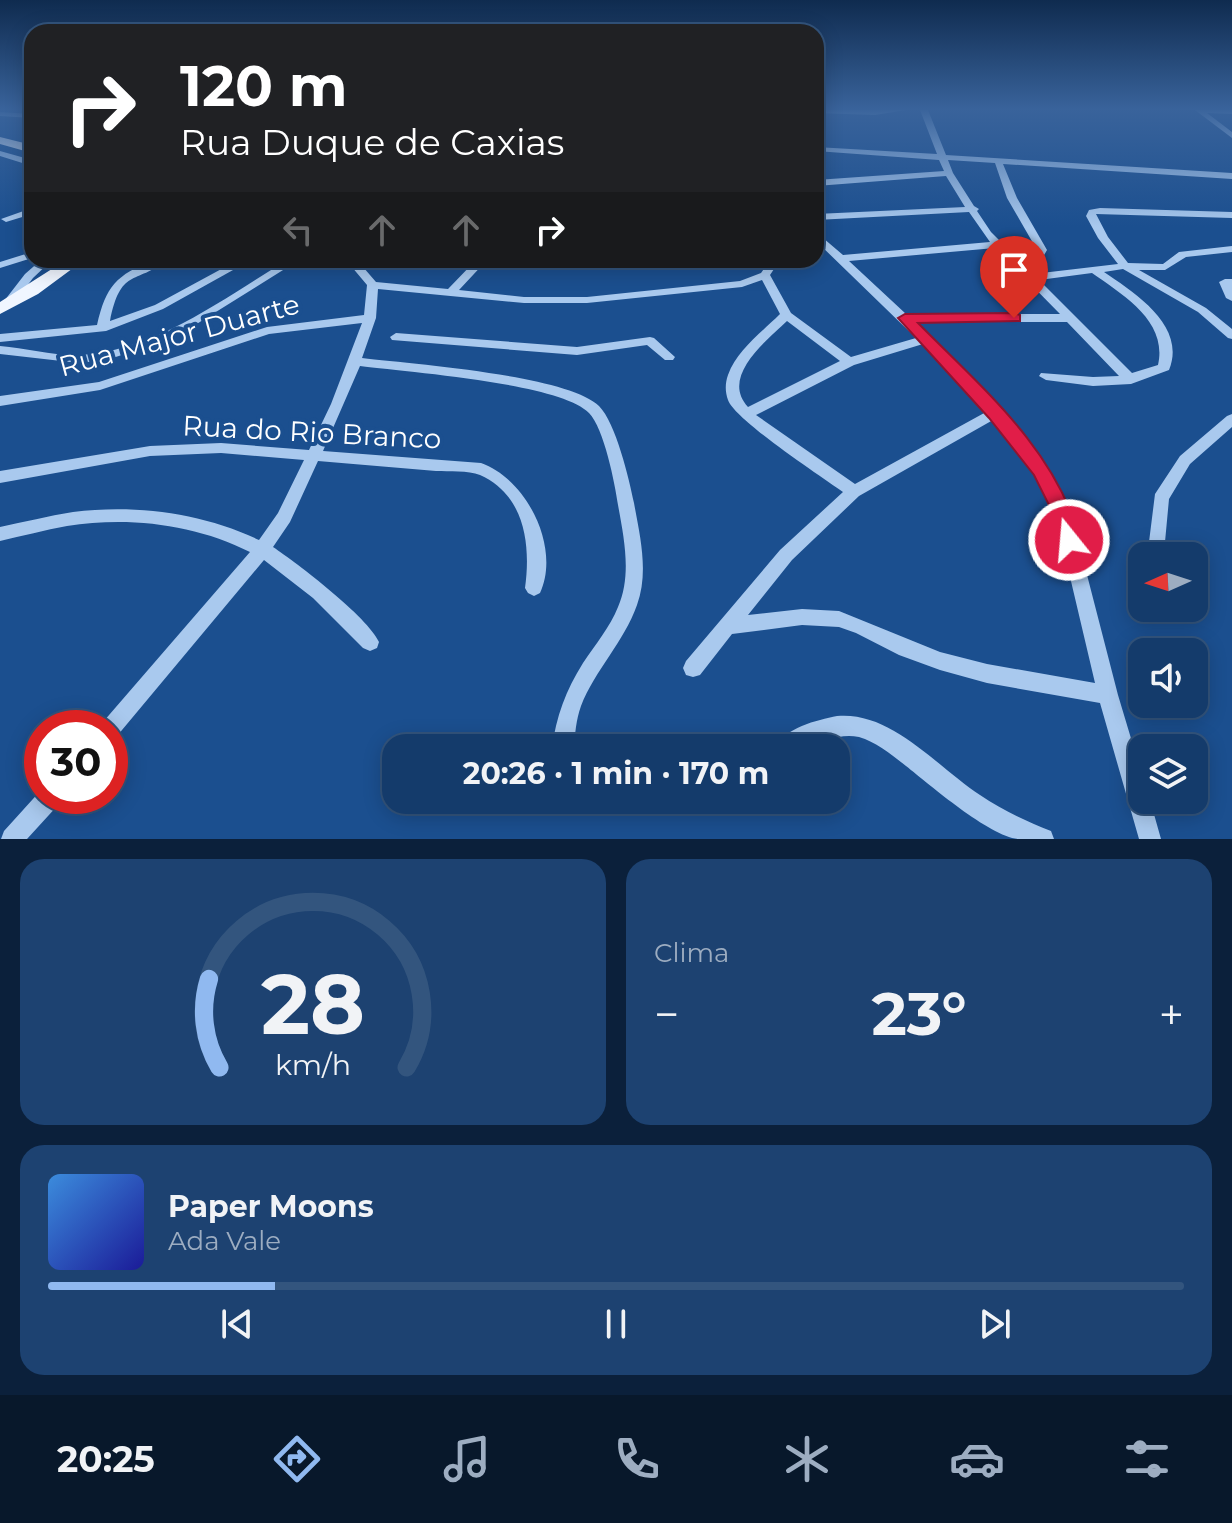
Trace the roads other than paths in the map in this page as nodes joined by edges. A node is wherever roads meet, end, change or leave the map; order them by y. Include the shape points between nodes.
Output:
1 (940, 149) edge
2 (824, 150) edge
3 (0, 153) edge
4 (943, 157) junction
5 (24, 159) edge
6 (24, 161) edge
7 (998, 161) junction
8 (0, 164) edge
9 (949, 173) junction
10 (1232, 176) edge
11 (824, 182) edge
12 (974, 209) junction
13 (24, 212) edge
14 (1232, 215) edge
15 (3, 216) edge
16 (824, 217) edge
17 (19, 231) dead end
18 (824, 242) edge
19 (996, 245) junction
20 (1232, 249) edge
21 (24, 258) edge
22 (843, 258) junction
23 (1010, 259) junction
24 (0, 265) edge
25 (1125, 266) junction
26 (38, 268) edge
27 (64, 268) edge
28 (144, 268) edge
29 (231, 268) edge
30 (281, 268) edge
31 (358, 268) edge
32 (474, 268) edge
33 (770, 268) edge
34 (1093, 269) junction
35 (765, 275) junction
36 (1030, 278) junction
37 (1232, 282) edge
38 (373, 285) junction
39 (449, 294) junction
40 (1232, 298) edge
41 (4, 307) edge
42 (786, 315) junction
43 (370, 318) junction
44 (905, 318) junction
45 (1069, 318) junction
46 (102, 328) junction
47 (1232, 335) edge
48 (396, 337) dead end
49 (0, 338) edge
50 (925, 339) junction
51 (0, 350) edge
52 (669, 357) dead end
53 (355, 361) junction
54 (849, 362) junction
55 (1046, 376) dead end
56 (1131, 380) junction
57 (0, 401) edge
58 (995, 413) junction
59 (746, 414) junction
60 (1232, 419) edge
61 (313, 455) junction
62 (0, 477) edge
63 (854, 492) junction
64 (0, 534) edge
65 (1157, 542) dead end
66 (262, 550) junction
67 (534, 588) dead end
68 (730, 626) junction
69 (370, 642) dead end
70 (693, 668) dead end
71 (1108, 695) junction
72 (126, 710) edge
73 (564, 734) edge
74 (810, 734) edge
75 (35, 814) edge
76 (12, 839) edge
77 (1043, 839) edge
78 (1150, 839) edge

1 - 4 street
2 - 4 street
3 - 5 street
4 - 7 street
4 - 9 street
6 - 8 street
7 - 10 street
7 - 23 street via 1042,250 1039,255
9 - 11 street
9 - 12 street
12 - 16 street
12 - 19 street
13 - 15 street
14 - 25 street via 1092,212 1103,238
15 - 17 street
18 - 22 street
19 - 22 street
19 - 23 street
20 - 25 street via 1183,254 1165,267
21 - 24 street
22 - 44 street
23 - 36 street
25 - 34 street
25 - 47 street via 1202,310
26 - 41 street
27 - 41 main road
28 - 46 street via 116,285
29 - 46 street via 159,307
30 - 51 street, Rua Major Duarte via 123,352 77,359
31 - 38 street
32 - 39 street
33 - 35 street
34 - 36 street
34 - 56 street via 1152,317 1167,342 1164,367
35 - 39 street via 708,289 587,300
35 - 42 street
36 - 45 street
37 - 40 street via 1225,282
38 - 39 street
38 - 43 street
42 - 54 street
42 - 59 street via 738,367 734,400
43 - 53 street
43 - 57 street, Rua Major Duarte via 267,331 100,386
44 - 45 street
44 - 50 street
45 - 56 street
46 - 49 street
48 - 52 street via 577,351 650,341
50 - 54 street
50 - 58 street
53 - 61 street
53 - 73 street via 540,387 586,401 596,410 623,487 634,576 629,603 578,687
54 - 59 street
55 - 56 street via 1105,384
58 - 63 street
58 - 71 street via 1041,471 1062,509
59 - 63 street
60 - 65 street via 1185,460 1161,498
61 - 62 street, Rua do Rio Branco via 221,448 150,451
61 - 66 street
61 - 67 street, Rua do Rio Branco via 481,469 503,481 536,535
63 - 68 street via 786,555
64 - 66 street via 79,518 141,517 204,526
66 - 69 street via 319,591
66 - 72 street
68 - 70 street
68 - 71 street via 789,618 839,619 917,653
71 - 78 street
74 - 77 street via 838,726 876,733 966,798
75 - 76 street

